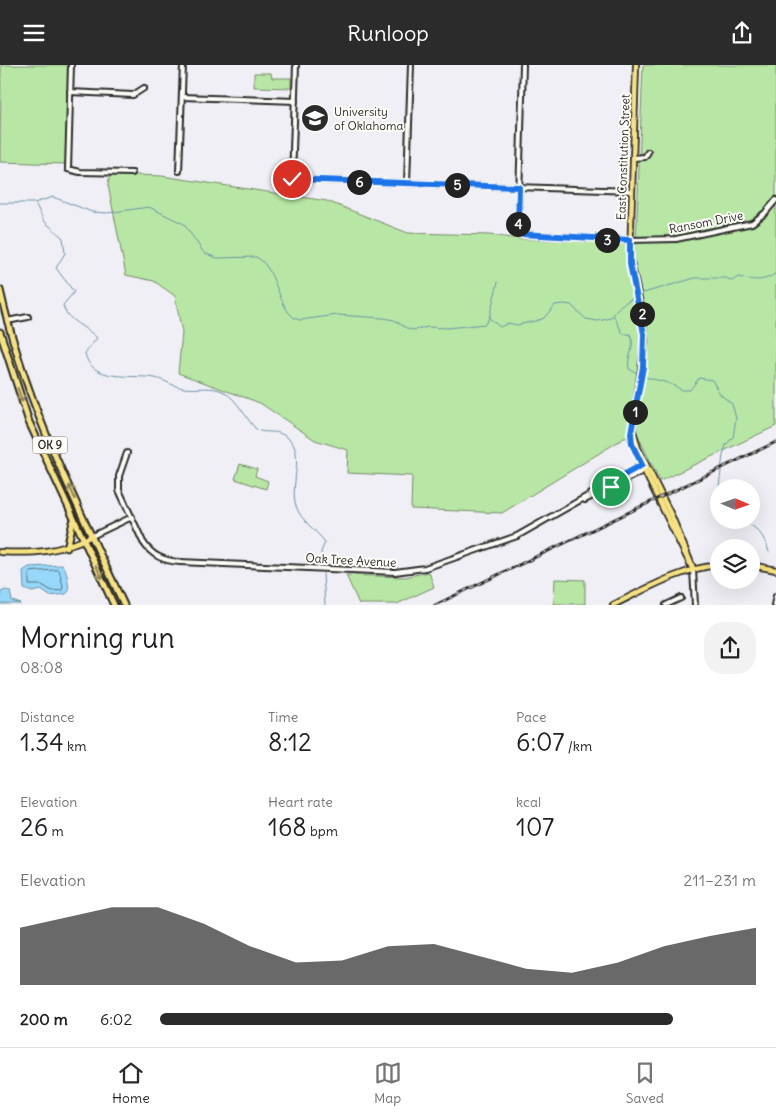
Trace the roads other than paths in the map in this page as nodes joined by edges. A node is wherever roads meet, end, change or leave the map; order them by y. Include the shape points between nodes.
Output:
1 (71, 65) edge
2 (183, 65) edge
3 (296, 65) edge
4 (411, 65) edge
5 (524, 65) edge
6 (636, 65) edge
7 (144, 88) dead end
8 (70, 92) junction
9 (182, 97) junction
10 (295, 101) junction
11 (648, 151) dead end
12 (633, 158) junction
13 (180, 171) dead end
14 (132, 173) dead end
15 (407, 183) junction
16 (519, 187) junction
17 (632, 191) junction
18 (776, 200) edge
19 (630, 240) junction
20 (0, 290) edge
21 (28, 317) dead end
22 (7, 321) junction
23 (0, 331) edge
24 (1, 339) edge
25 (127, 453) dead end
26 (645, 467) junction
27 (132, 517) junction
28 (73, 519) junction
29 (92, 536) junction
30 (83, 540) junction
31 (67, 547) junction
32 (0, 552) edge
33 (710, 567) edge
34 (760, 567) edge
35 (693, 570) junction
36 (776, 570) edge
37 (776, 596) edge
38 (681, 598) dead end
39 (670, 604) edge
40 (114, 605) edge
41 (124, 605) edge
42 (613, 605) edge
43 (695, 605) edge
44 (774, 605) edge

1 - 8 street
2 - 9 street
3 - 10 street
4 - 15 street
5 - 16 street
6 - 12 main road, East Constitution Street
7 - 8 street via 133,95
8 - 14 street via 68,169
9 - 10 street
9 - 13 street
10 - 15 street via 292,179
11 - 12 street via 645,157
12 - 17 main road, East Constitution Street
15 - 16 street
16 - 17 street
16 - 19 street, Ransom Drive via 520,233
17 - 19 main road, East Constitution Street
18 - 19 street, Ransom Drive via 759,218 747,224 676,239
19 - 26 main road, East Constitution Street via 630,264 641,306 645,341 632,444
20 - 22 highway, OK 9
21 - 22 street
29 -> 22 highway, OK 9 via 37,415
23 - 24 highway, OK 9
24 -> 28 highway, OK 9 via 29,421
25 - 27 street, Oak Tree Avenue via 118,483
26 - 27 street, Oak Tree Avenue via 512,538 406,572 168,561 146,546
26 - 35 main road, East Constitution Street
27 - 29 street
28 - 30 highway, OK 9
28 - 31 highway
29 - 30 main road
29 - 41 highway, OK 9
30 - 31 main road
30 -> 40 highway, OK 9
31 - 32 main road via 39,553
33 - 35 main road
34 - 36 main road
35 - 42 main road
35 - 43 street
37 - 44 street
38 - 39 street

